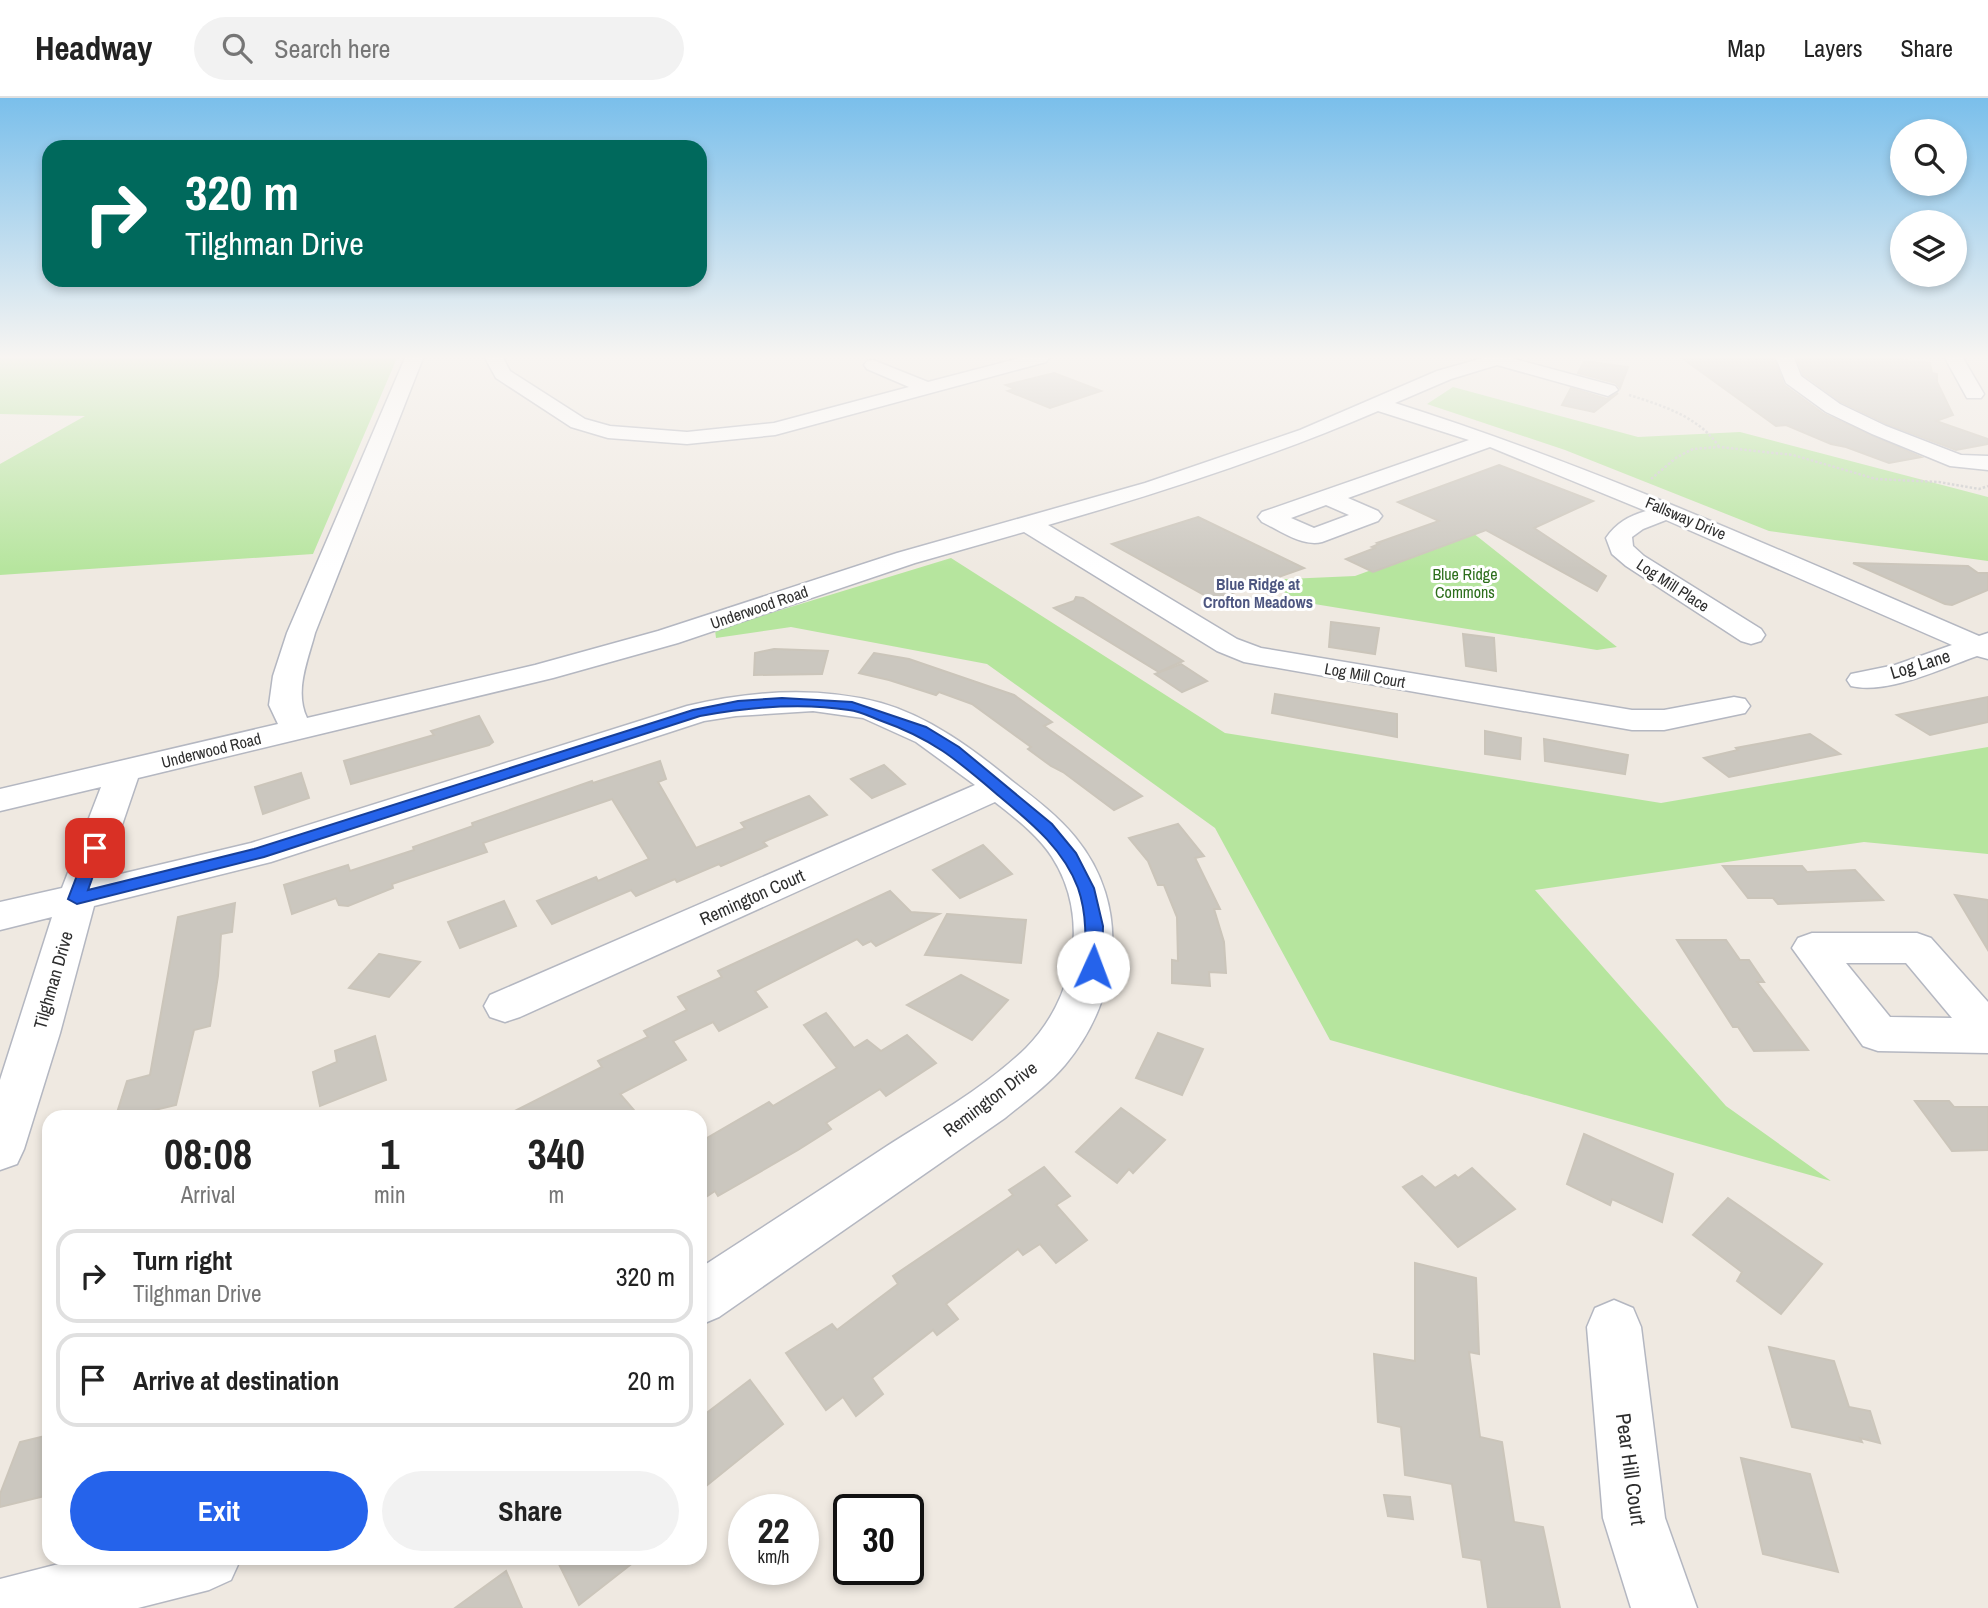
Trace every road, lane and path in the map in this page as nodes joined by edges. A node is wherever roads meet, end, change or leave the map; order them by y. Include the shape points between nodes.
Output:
1 (385, 428) edge
2 (596, 428) edge
3 (777, 428) edge
4 (1320, 428) edge
5 (1454, 428) edge
6 (1702, 428) edge
7 (1876, 428) edge
8 (1490, 440) junction
9 (1719, 447) junction
10 (1958, 461) junction
11 (1988, 463) edge
12 (1988, 478) edge
13 (1651, 479) dead end
14 (1988, 486) edge
15 (1327, 497) dead end
16 (1670, 511) junction
17 (1028, 524) junction
18 (1751, 635) dead end
19 (1984, 646) edge
20 (1863, 680) dead end
21 (1734, 706) dead end
22 (297, 730) junction
23 (122, 772) junction
24 (999, 788) junction
25 (0, 800) edge
26 (77, 899) junction
27 (0, 916) edge
28 (1971, 993) edge
29 (505, 1006) dead end
30 (1988, 1034) edge
31 (3, 1137) edge
32 (707, 1294) edge
33 (1614, 1327) dead end
34 (181, 1565) edge
35 (10, 1608) edge
36 (1664, 1608) edge

1 - 22 street via 301,633 288,676 285,705
2 - 3 street via 642,437 687,438
4 - 17 street, Underwood Road via 1153,488
5 - 8 street, Fallsway Drive
6 - 9 path via 1714,435
7 - 10 street
8 - 15 street
8 - 16 street, Fallsway Drive
9 - 13 path via 1693,449
9 - 14 path via 1793,454 1896,482
10 - 11 street
10 - 12 street via 1953,463 1958,470
16 - 18 street, Log Mill Place via 1623,530 1618,538 1621,549
16 - 19 street, Fallsway Drive
17 - 21 street, Log Mill Court via 1227,645 1254,656 1632,720 1664,720
17 - 22 street, Underwood Road via 906,558 609,654
19 - 20 street, Log Lane via 1901,673
22 - 23 street, Underwood Road
23 - 25 street, Underwood Road
23 - 26 street, Tilghman Drive
24 - 26 street, Remington Drive via 954,750 922,730 886,716 821,702 738,705 657,724 258,853
24 - 29 street, Remington Court
24 - 32 street, Remington Drive via 1046,828 1070,856 1086,888 1095,926 1093,967 1079,1009 1028,1074 989,1104
26 - 27 street, Remington Drive
26 - 31 street, Tilghman Drive
28 - 30 street
28 - 30 street via 1917,948 1812,948 1878,1034
33 - 36 street, Pear Hill Court via 1634,1518
34 - 35 street

